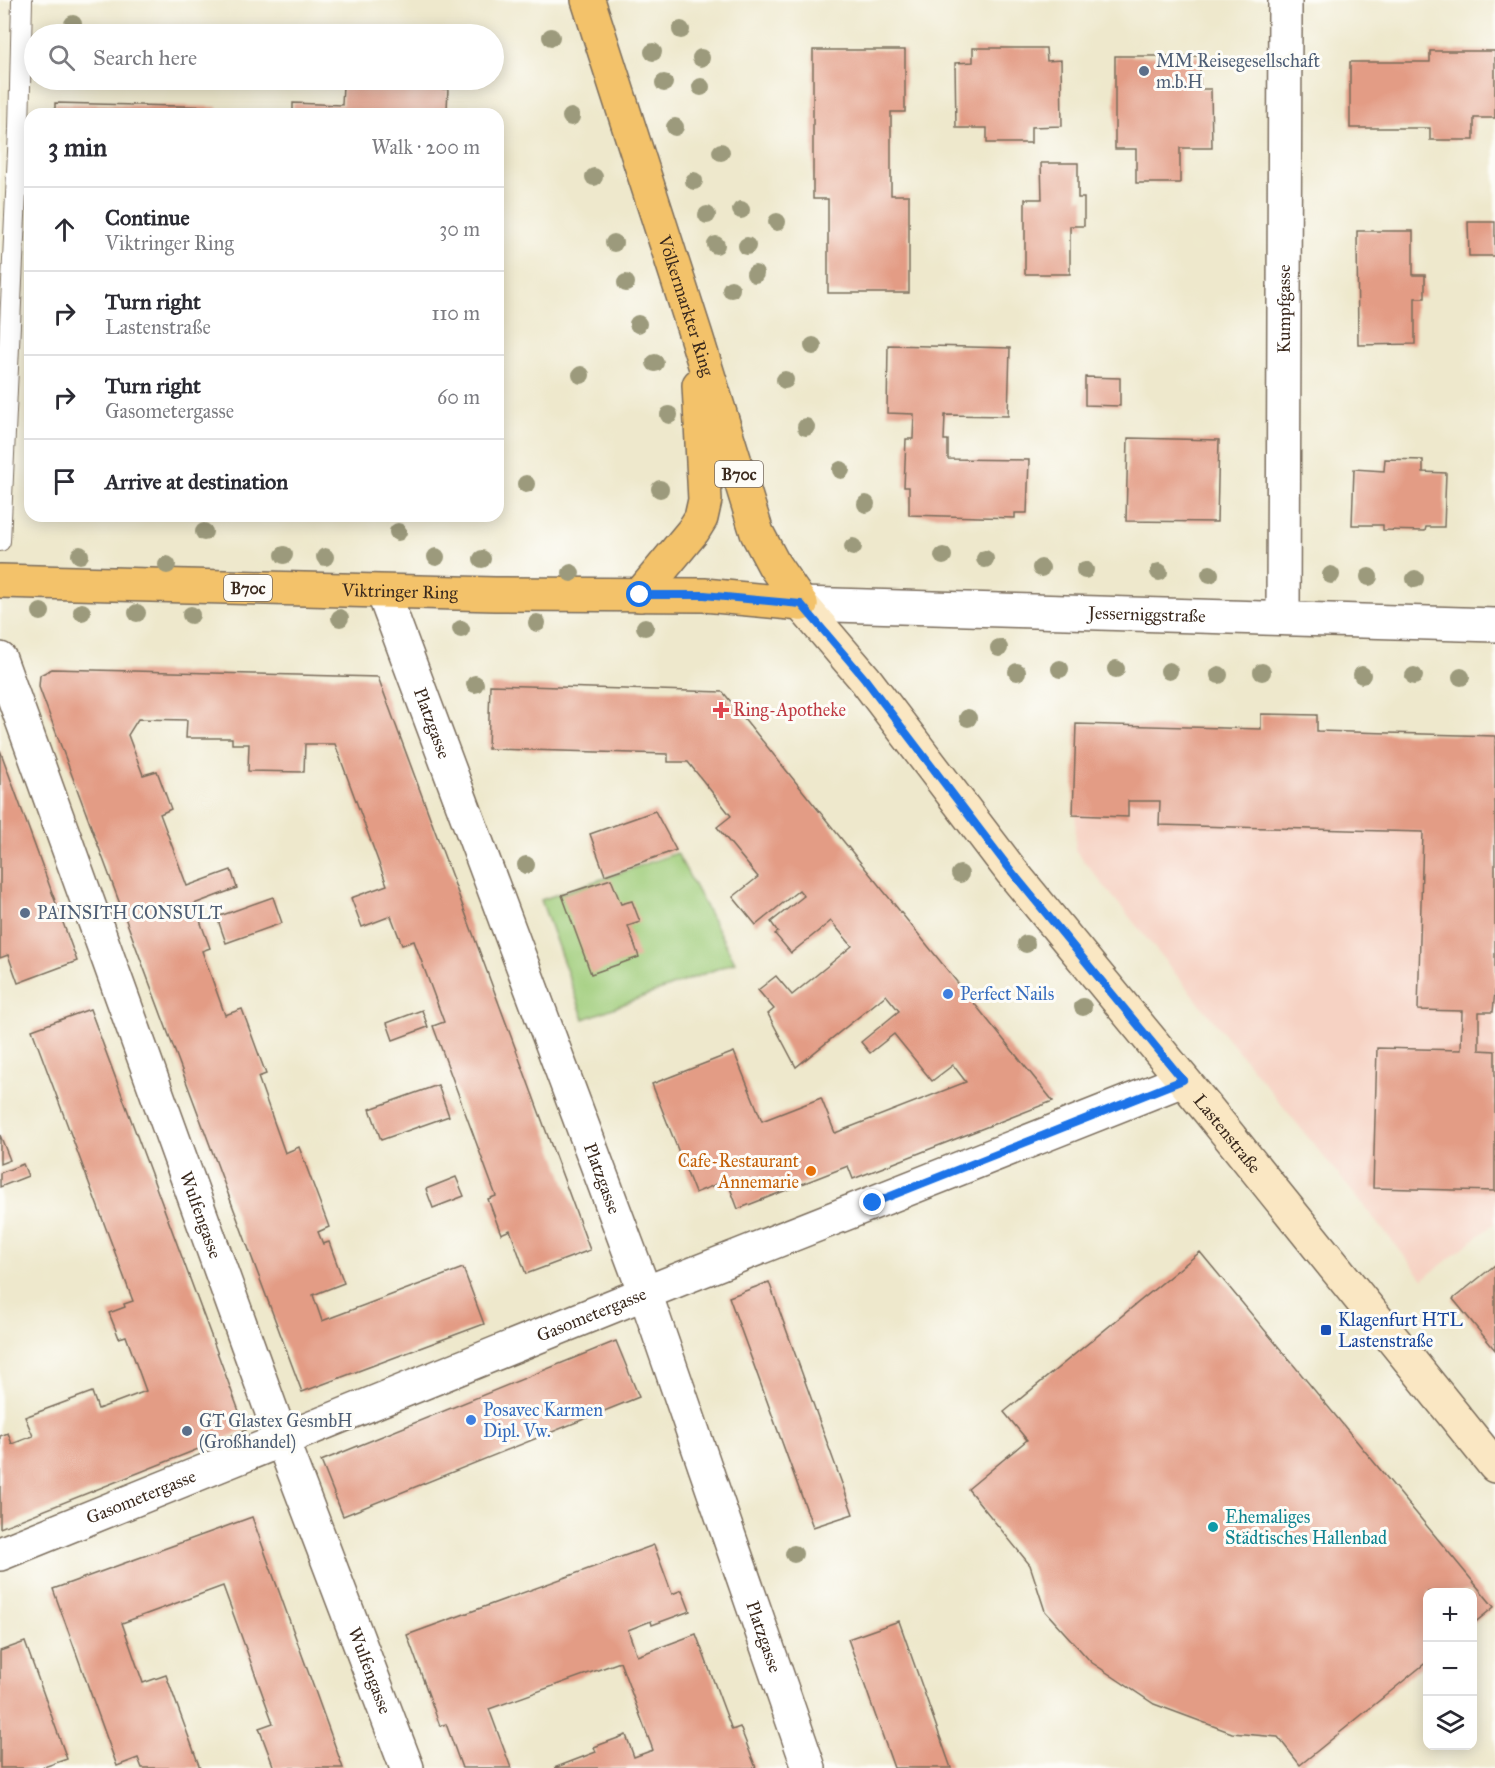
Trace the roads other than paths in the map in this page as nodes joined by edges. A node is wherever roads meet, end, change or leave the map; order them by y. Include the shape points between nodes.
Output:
1 (22, 0) edge
2 (588, 0) edge
3 (1285, 0) edge
4 (696, 336) junction
5 (0, 540) edge
6 (0, 581) edge
7 (383, 592) junction
8 (640, 595) junction
9 (801, 604) junction
10 (1283, 618) junction
11 (1495, 625) edge
12 (0, 659) edge
13 (1183, 1080) junction
14 (645, 1293) junction
15 (282, 1440) junction
16 (1495, 1466) edge
17 (0, 1554) edge
18 (407, 1768) edge
19 (809, 1768) edge

1 - 5 lane
2 - 4 main road, Völkermarkter Ring / B70c
3 - 10 street, Kumpfgasse
4 - 8 main road via 705,500 693,531
4 - 9 main road, Völkermarkter Ring / B70c via 757,533
6 - 7 main road, Viktringer Ring / B70c
7 - 8 main road, Viktringer Ring / B70c
7 - 14 street, Platzgasse
8 - 9 main road, Viktringer Ring / B70c via 704,595
9 - 10 street, Jesserniggstraße
9 - 13 street, Lastenstraße via 865,679 1012,872
10 - 11 street, Jesserniggstraße
12 - 15 street, Wulfengasse
13 - 14 street, Gasometergasse
13 - 16 street, Lastenstraße
14 - 15 street, Gasometergasse
14 - 19 street, Platzgasse
15 - 17 street, Gasometergasse
15 - 18 street, Wulfengasse

